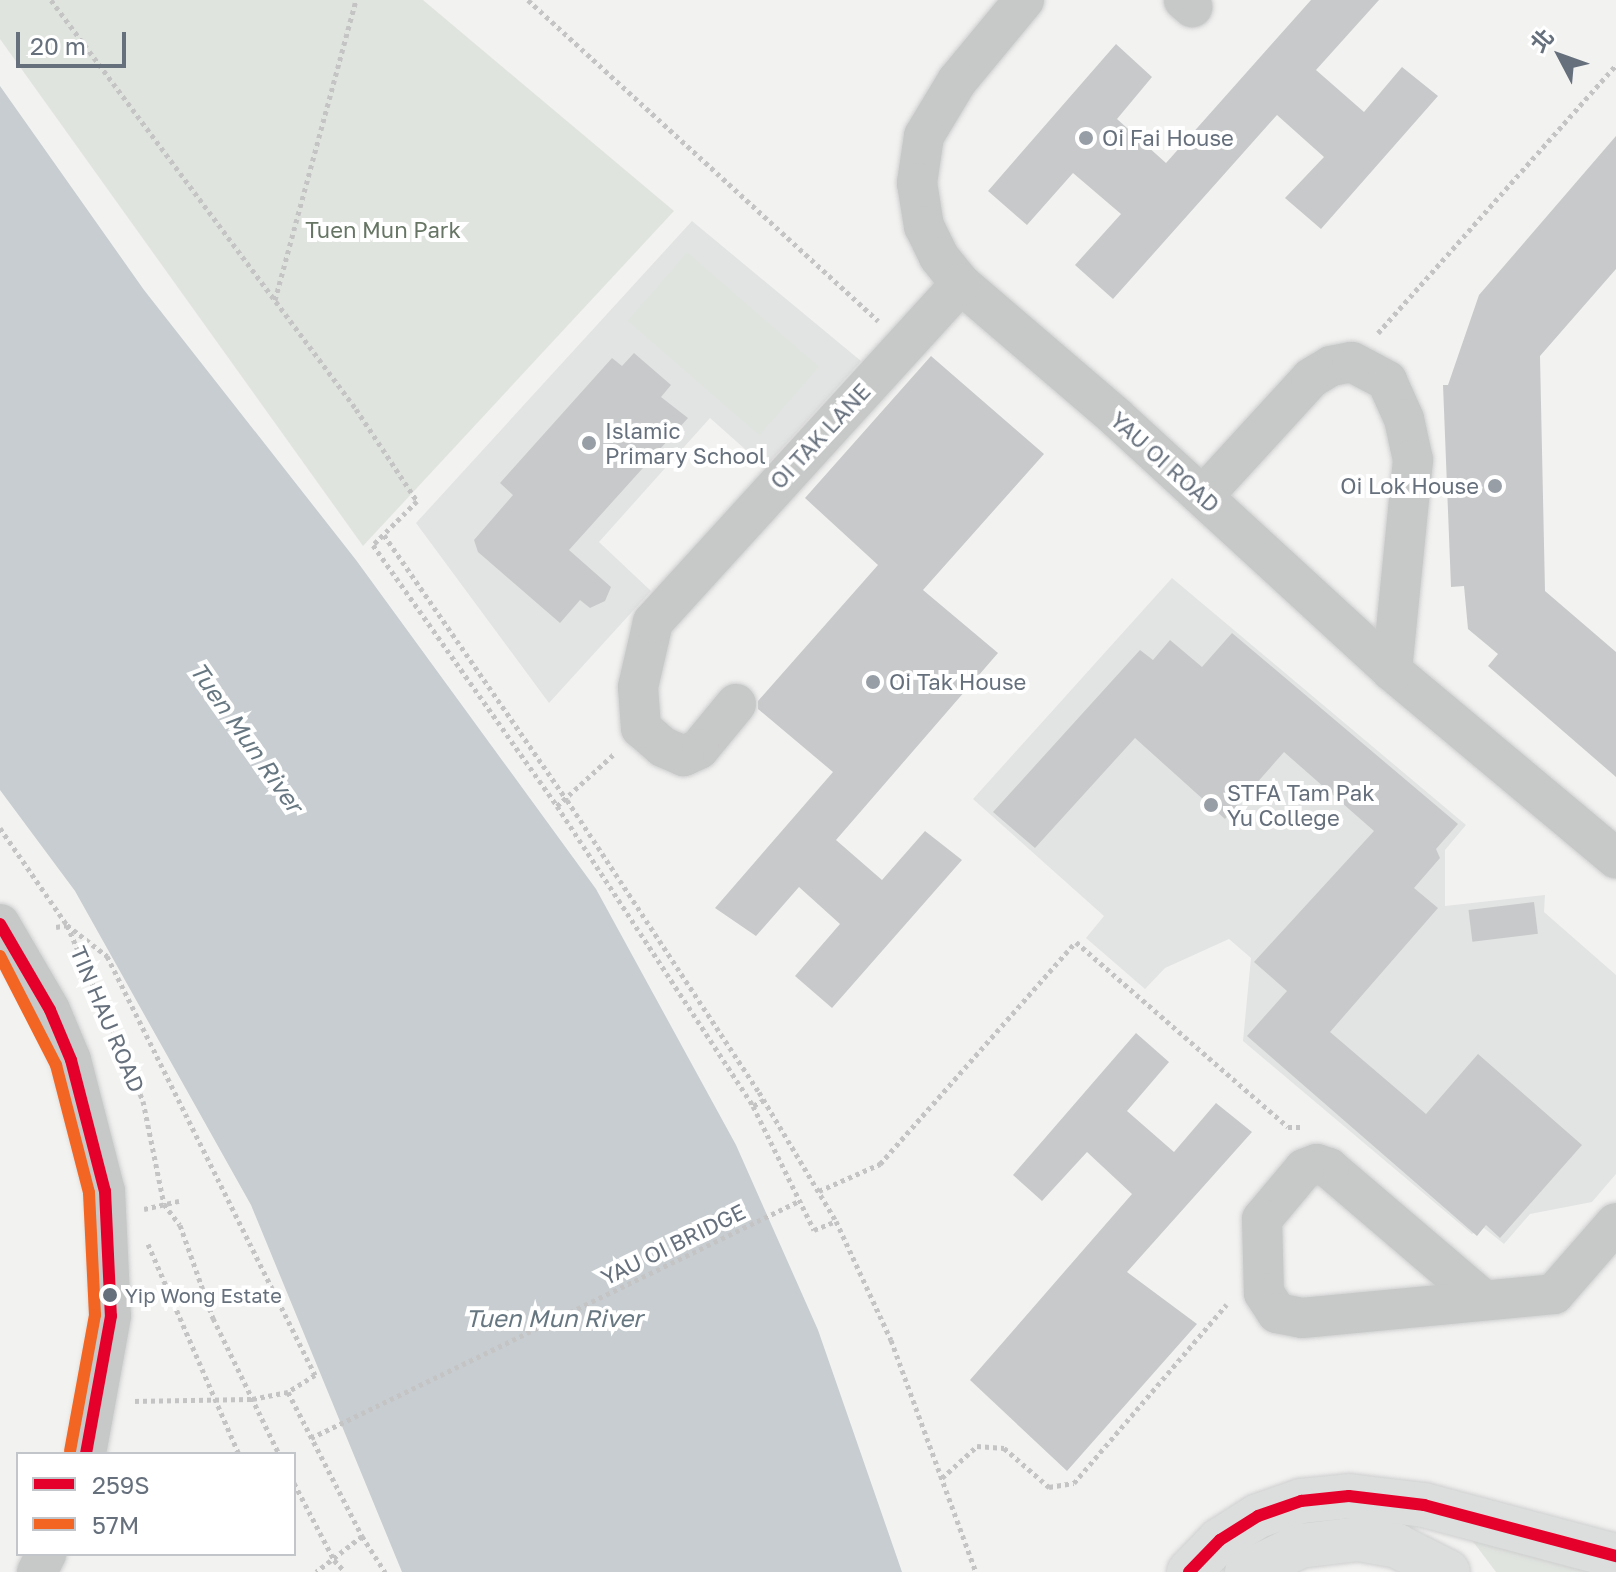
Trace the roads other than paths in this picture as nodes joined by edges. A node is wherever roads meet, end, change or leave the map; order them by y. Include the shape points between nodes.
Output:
1 (1024, 0) edge
2 (961, 284) junction
3 (1203, 496) junction
4 (1392, 671) junction
5 (736, 704) dead end
6 (1616, 858) edge
7 (0, 924) edge
8 (1616, 1223) edge
9 (1481, 1298) junction
10 (86, 1452) edge
11 (1616, 1556) edge
12 (1189, 1572) edge
13 (1247, 1572) edge
14 (1448, 1572) edge

1 - 2 street, YAU OI ROAD via 957,81 924,136 917,183 924,226 939,257
2 - 3 street, YAU OI ROAD
2 - 5 street, OI TAK LANE via 653,622 638,687 641,728 684,756 699,749
3 - 4 street, YAU OI ROAD
3 - 4 street via 1311,378 1352,362 1387,381 1404,419 1413,460
4 - 6 street, YAU OI ROAD
7 - 10 street via 67,1050 86,1103 105,1191 111,1316
8 - 9 street via 1554,1294
9 - 9 street via 1302,1318 1277,1313 1264,1293 1262,1219 1304,1169 1317,1164 1329,1168
11 - 12 main road via 1410,1502 1349,1496 1301,1501 1258,1516 1220,1540
13 - 14 main road via 1300,1546 1359,1539 1397,1546

